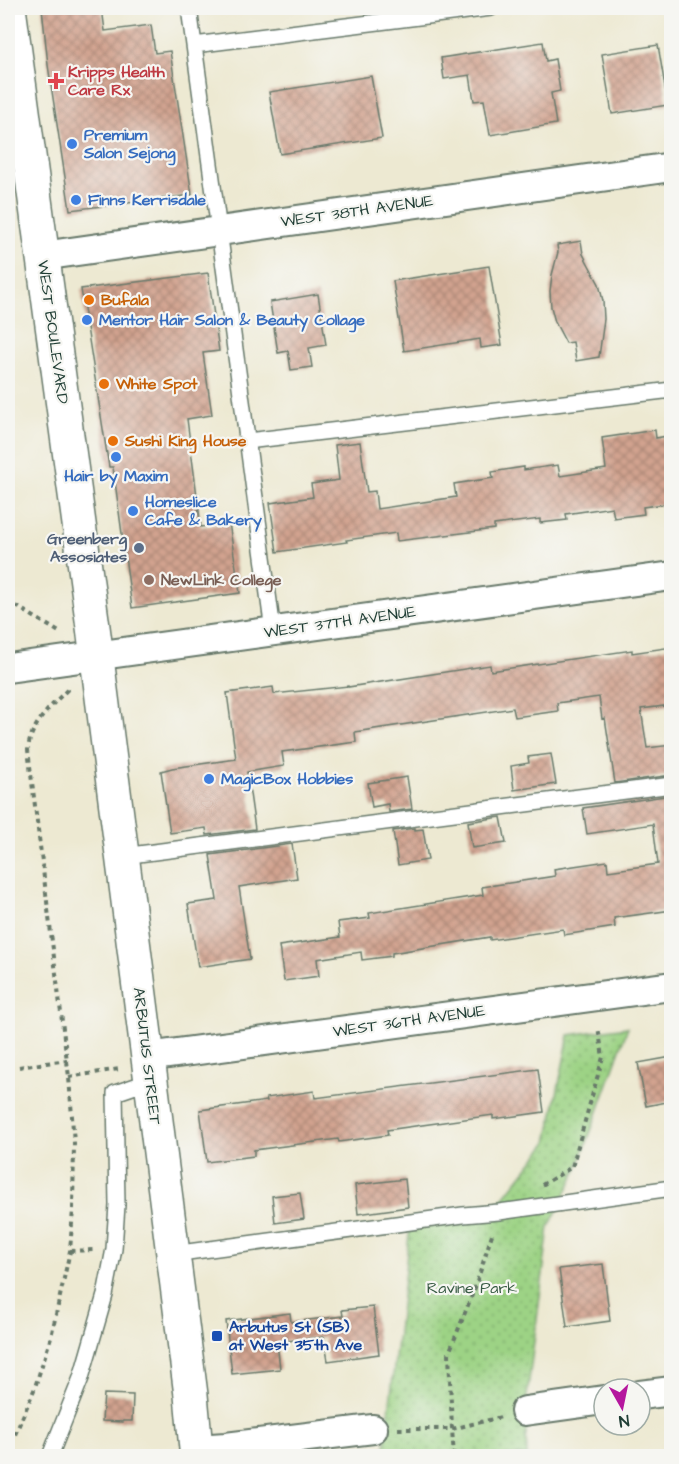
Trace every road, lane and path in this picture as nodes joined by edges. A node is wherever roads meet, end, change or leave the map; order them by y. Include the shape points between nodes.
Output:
1 (9, 8) edge
2 (189, 8) edge
3 (491, 8) edge
4 (194, 45) junction
5 (672, 167) edge
6 (219, 231) junction
7 (42, 256) junction
8 (672, 390) edge
9 (247, 441) junction
10 (672, 576) edge
11 (8, 591) edge
12 (8, 597) edge
13 (273, 631) junction
14 (58, 632) dead end
15 (97, 656) junction
16 (8, 668) edge
17 (67, 690) dead end
18 (672, 785) edge
19 (123, 856) junction
20 (672, 986) edge
21 (598, 1027) dead end
22 (67, 1060) junction
23 (19, 1067) dead end
24 (140, 1069) junction
25 (69, 1077) junction
26 (672, 1188) edge
27 (535, 1189) dead end
28 (499, 1212) junction
29 (173, 1254) junction
30 (672, 1391) edge
31 (652, 1394) edge
32 (592, 1402) edge
33 (525, 1411) joint
34 (373, 1429) joint
35 (452, 1429) junction
36 (8, 1451) edge
37 (196, 1453) edge
38 (50, 1456) edge
39 (454, 1456) edge

1 - 7 main road, WEST BOULEVARD
2 - 4 lane
3 - 4 lane
4 - 6 lane
5 - 6 street, WEST 38TH AVENUE
6 - 7 street, WEST 38TH AVENUE
6 - 9 lane
7 - 15 main road, WEST BOULEVARD
8 - 9 lane
9 - 13 lane
10 - 13 street, WEST 37TH AVENUE
11 - 12 path
12 - 14 path
13 - 15 street, WEST 37TH AVENUE
15 - 16 street, WEST 37TH AVENUE
15 - 19 main road, ARBUTUS STREET
17 - 22 path via 43,715 29,740 28,750
18 - 19 lane
19 - 24 main road, ARBUTUS STREET
20 - 24 street, WEST 36TH AVENUE
21 - 27 path via 603,1057 572,1167
22 - 23 path
22 - 25 path
24 - 25 path
24 - 29 main road, ARBUTUS STREET
24 - 38 lane via 115,1093 114,1249 81,1378
25 - 36 path via 74,1143 70,1251 51,1337
26 - 28 lane
28 - 29 lane
28 - 35 path via 477,1285 449,1353
29 - 37 main road, ARBUTUS STREET
30 - 31 street
32 - 33 street
33 - 35 path
34 - 35 path
34 - 37 street
35 - 39 path

